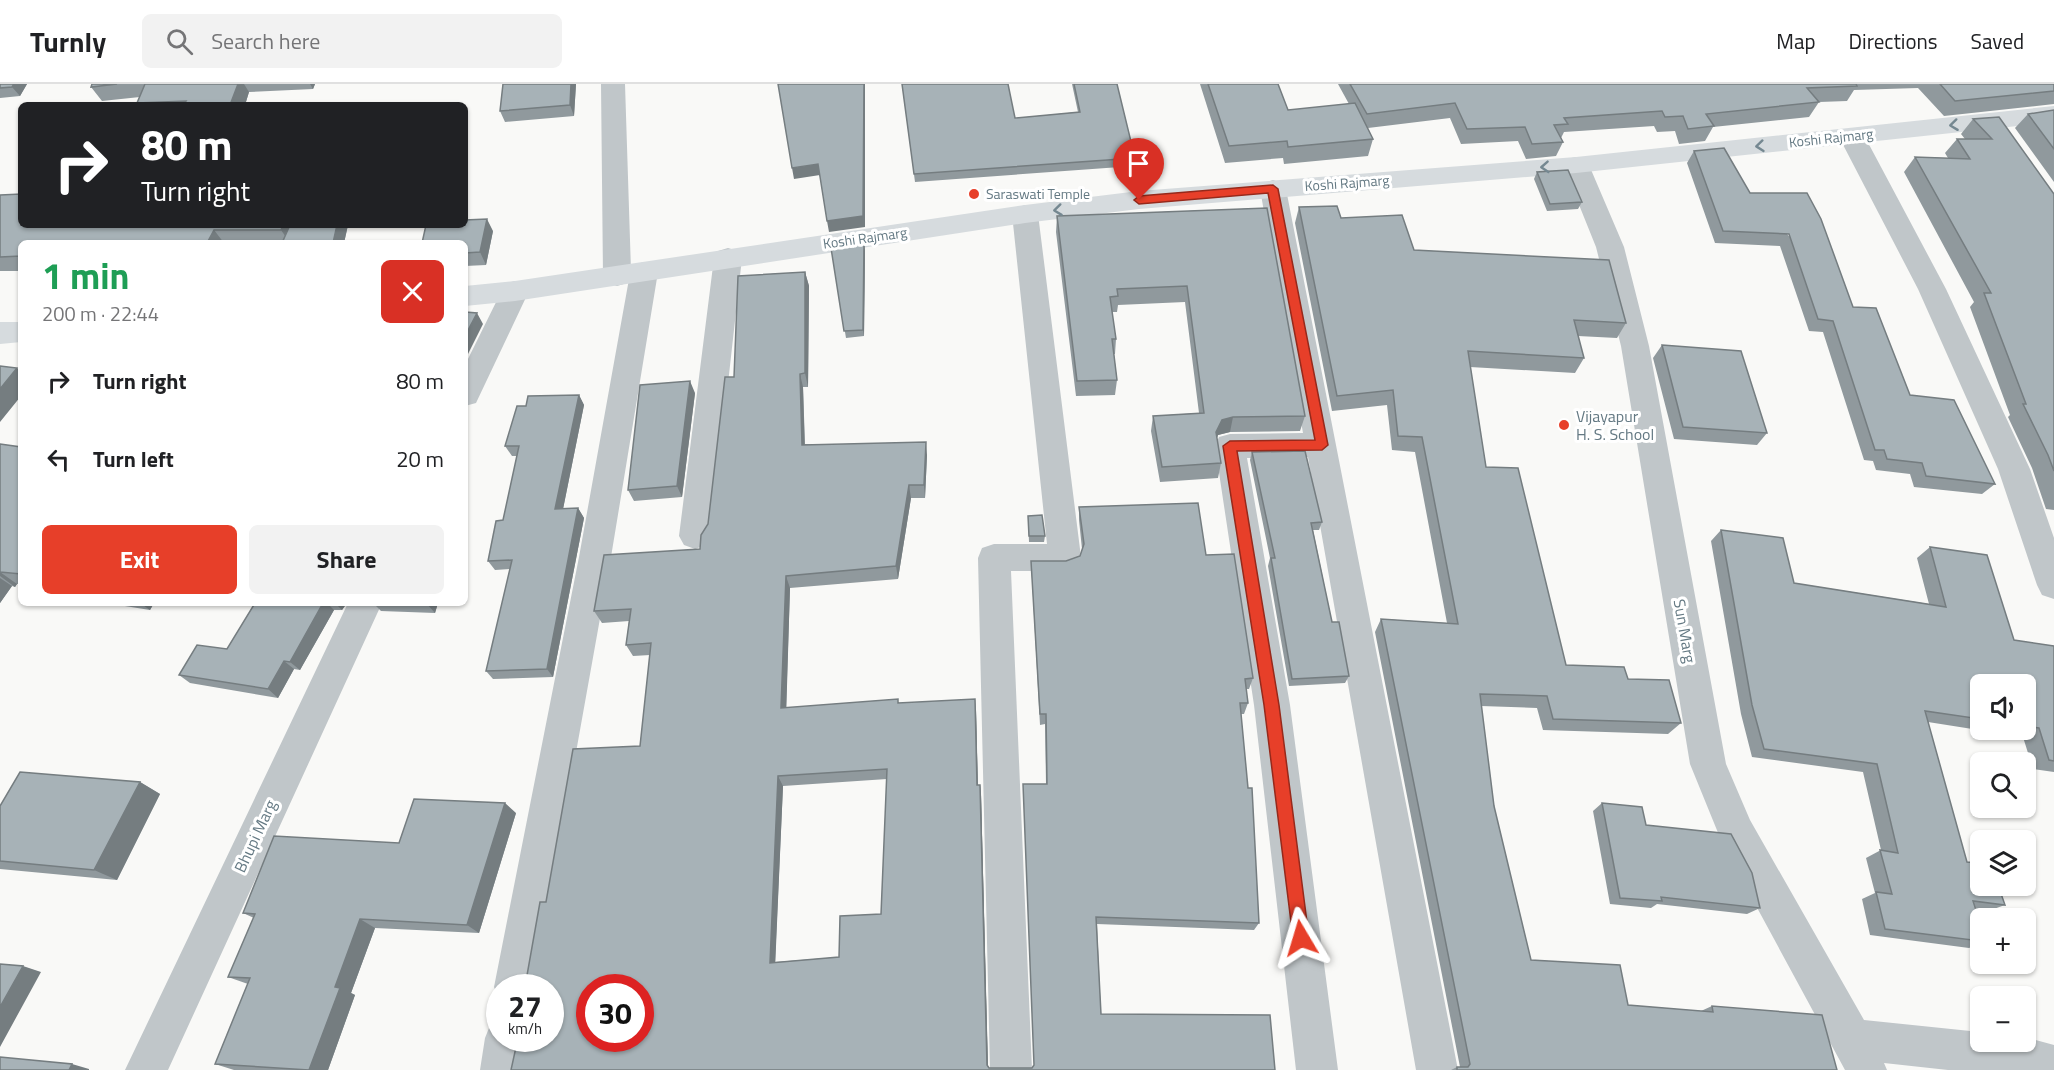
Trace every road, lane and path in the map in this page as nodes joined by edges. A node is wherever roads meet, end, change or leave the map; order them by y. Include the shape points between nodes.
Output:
1 (614, 84) edge
2 (2054, 114) edge
3 (1852, 137) junction
4 (1576, 165) junction
5 (1273, 189) junction
6 (1025, 214) junction
7 (728, 258) junction
8 (630, 274) junction
9 (514, 291) junction
10 (468, 296) edge
11 (18, 332) edge
12 (0, 333) edge
13 (468, 388) edge
14 (1322, 445) junction
15 (696, 536) dead end
16 (2054, 585) edge
17 (364, 606) edge
18 (516, 974) edge
19 (504, 1052) edge
20 (1859, 1055) edge
21 (2054, 1066) edge
22 (146, 1070) edge
23 (501, 1070) edge
24 (1011, 1070) edge
25 (1317, 1070) edge
26 (1437, 1070) edge

1 - 8 street
2 -> 3 main road, Koshi Rajmarg via 1999,130
3 -> 4 main road, Koshi Rajmarg
3 - 16 street via 1932,289 2014,469
4 -> 5 main road, Koshi Rajmarg
4 - 20 street, Sun Marg via 1610,247 1635,346 1708,764 1736,832
5 -> 6 main road, Koshi Rajmarg
5 - 14 street
6 - 7 main road, Koshi Rajmarg
6 - 24 street via 1065,557 994,558
7 - 8 main road, Koshi Rajmarg
7 - 15 street
8 - 9 main road, Koshi Rajmarg
8 - 18 street via 595,557
9 - 10 main road, Koshi Rajmarg
9 - 13 street
11 - 12 main road
14 - 25 street via 1230,446 1272,705
14 - 26 street
17 - 22 street, Bhupi Marg
19 - 23 street
20 - 21 street via 2020,1058

